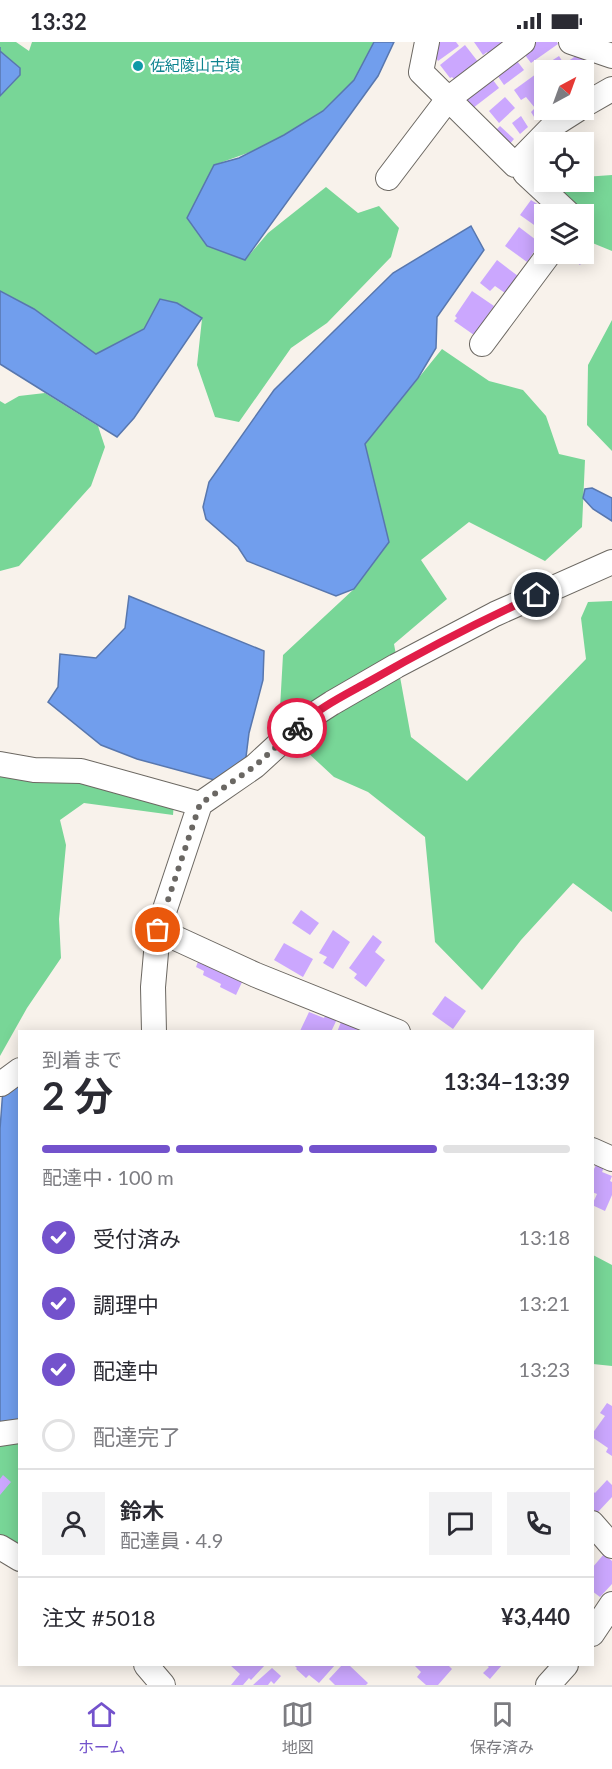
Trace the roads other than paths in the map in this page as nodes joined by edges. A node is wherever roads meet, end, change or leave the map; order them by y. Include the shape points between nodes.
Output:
1 (427, 42) edge
2 (523, 42) edge
3 (571, 42) edge
4 (612, 56) edge
5 (612, 89) edge
6 (448, 99) junction
7 (594, 99) edge
8 (561, 120) edge
9 (523, 158) junction
10 (388, 178) dead end
11 (559, 204) edge
12 (542, 264) edge
13 (482, 344) dead end
14 (612, 562) edge
15 (0, 764) edge
16 (200, 804) junction
17 (158, 930) junction
18 (154, 1030) edge
19 (393, 1030) edge
20 (594, 1151) edge
21 (612, 1159) edge
22 (18, 1431) edge
23 (0, 1434) edge
24 (594, 1525) edge
25 (612, 1546) edge
26 (0, 1547) edge
27 (18, 1557) edge
28 (612, 1604) edge
29 (594, 1631) edge
30 (147, 1666) edge
31 (565, 1666) edge
32 (164, 1685) edge
33 (548, 1685) edge

1 - 6 street via 421,72
2 - 6 street
3 - 4 street
5 - 7 street
6 - 9 street via 515,165
6 - 10 street
8 - 9 street
9 - 11 street via 525,172
12 - 13 street
14 - 16 street via 495,614 332,703 304,721 255,766
15 - 16 street via 34,770 81,771
16 - 17 street
17 - 18 street
17 - 19 street via 256,975
20 - 21 street
22 - 23 street
24 - 25 street
26 - 27 street
28 - 29 street
30 - 32 street
31 - 33 street

